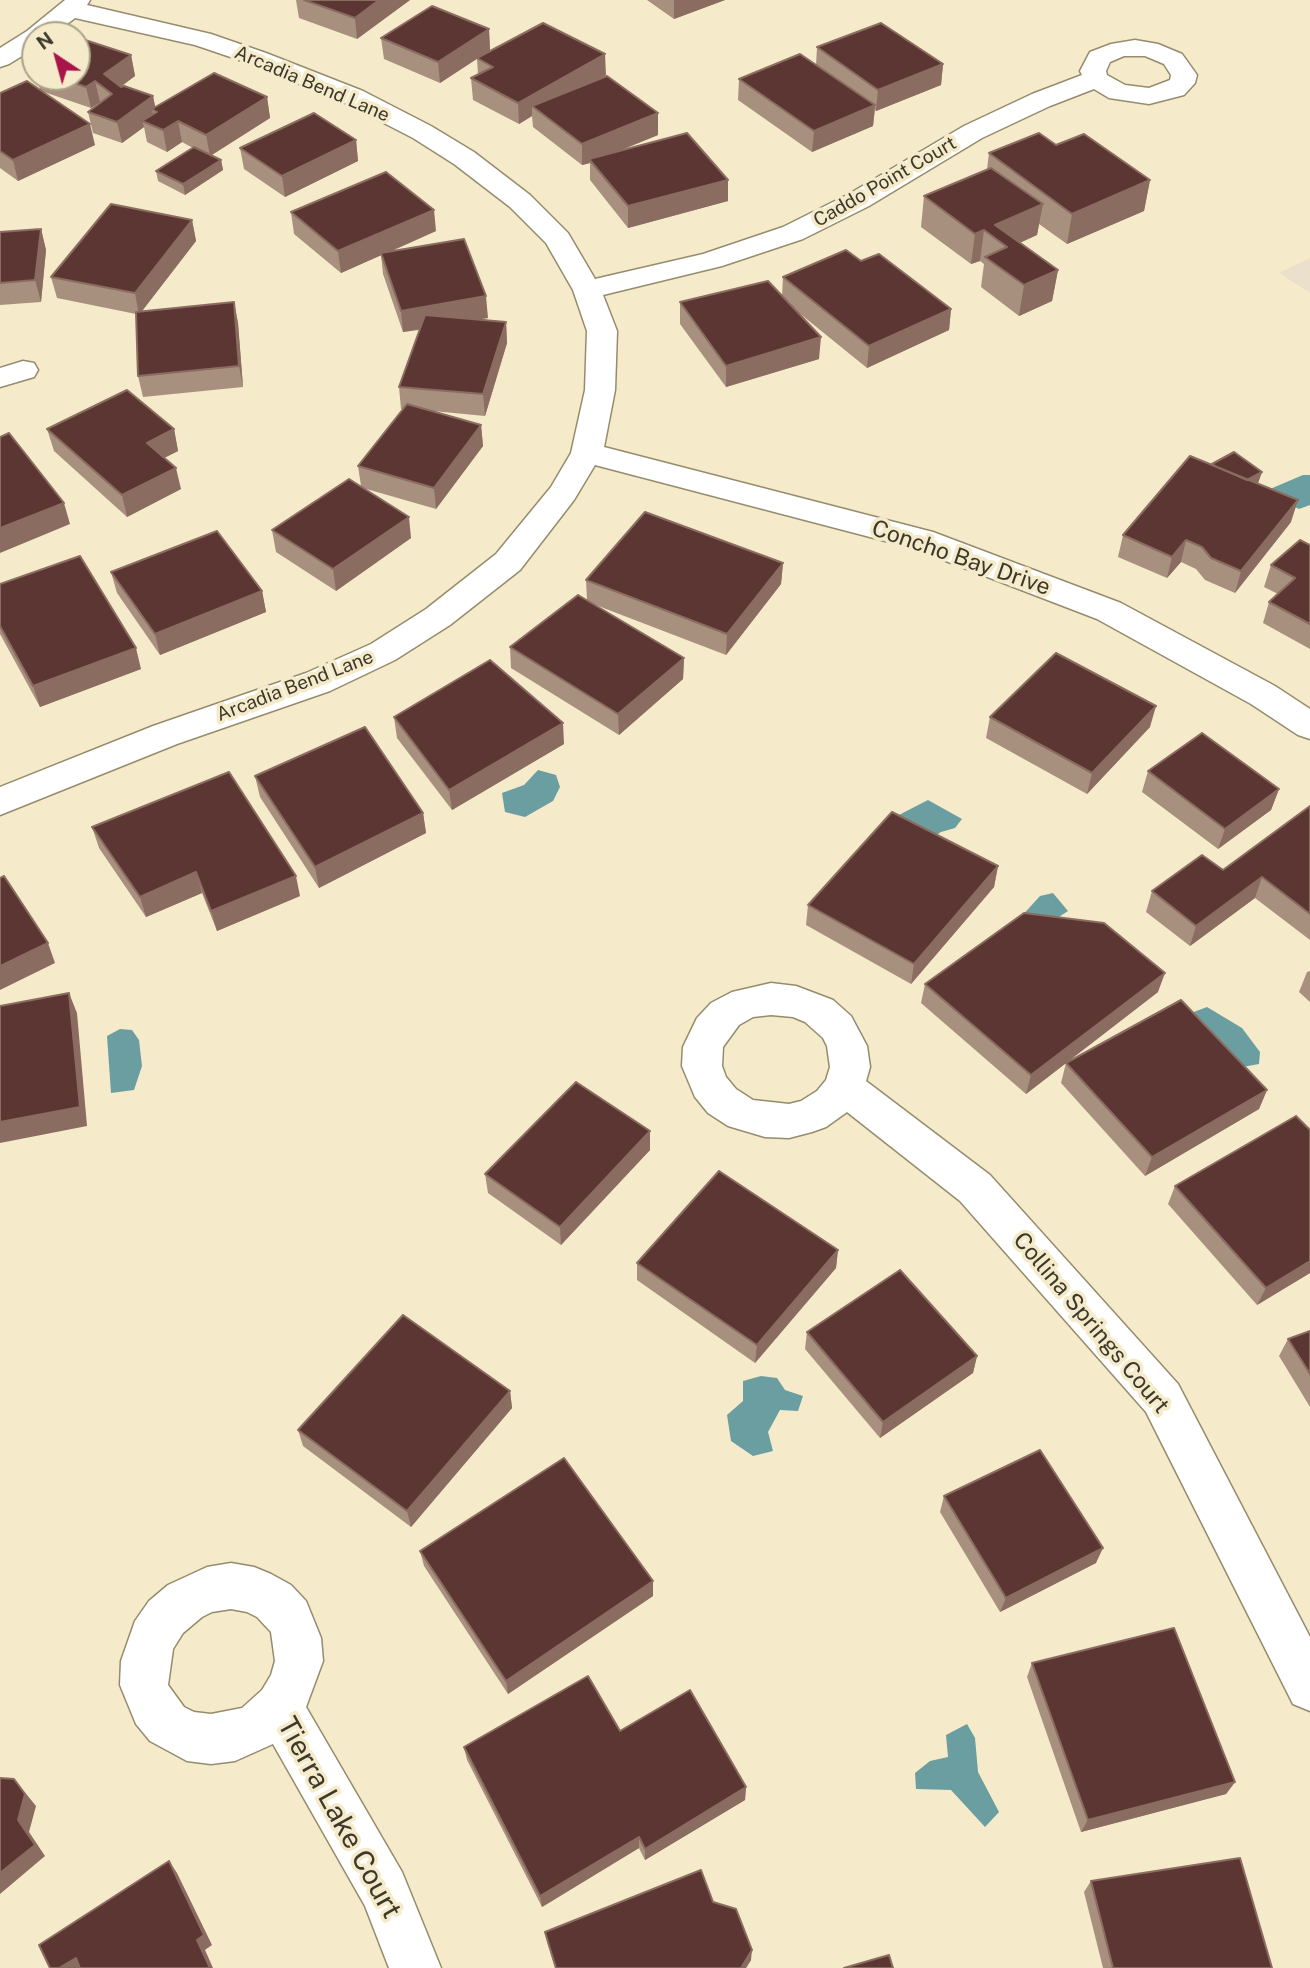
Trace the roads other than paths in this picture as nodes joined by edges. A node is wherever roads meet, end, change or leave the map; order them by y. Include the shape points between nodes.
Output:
1 (74, 5) edge
2 (54, 21) edge
3 (21, 46) edge
4 (0, 59) edge
5 (1097, 79) dead end
6 (587, 290) junction
7 (587, 453) junction
8 (1310, 726) edge
9 (0, 802) edge
10 (844, 1087) dead end
11 (1310, 1687) edge
12 (279, 1707) dead end
13 (415, 1968) edge

1 - 2 street
1 - 6 street, Arcadia Bend Lane via 202,39 354,97 422,132 520,201 558,239
3 - 4 street
5 - 6 street, Caddo Point Court via 973,132 859,201 793,233 712,260
6 - 7 street, Arcadia Bend Lane via 602,331 600,390
7 - 8 street, Concho Bay Drive via 922,540 1072,596 1109,611 1263,695
7 - 9 street, Arcadia Bend Lane via 563,493 508,562 438,617 383,652 318,682 165,735
10 - 11 street, Collina Springs Court via 975,1188 1162,1398
12 - 13 street, Tierra Lake Court via 384,1890

